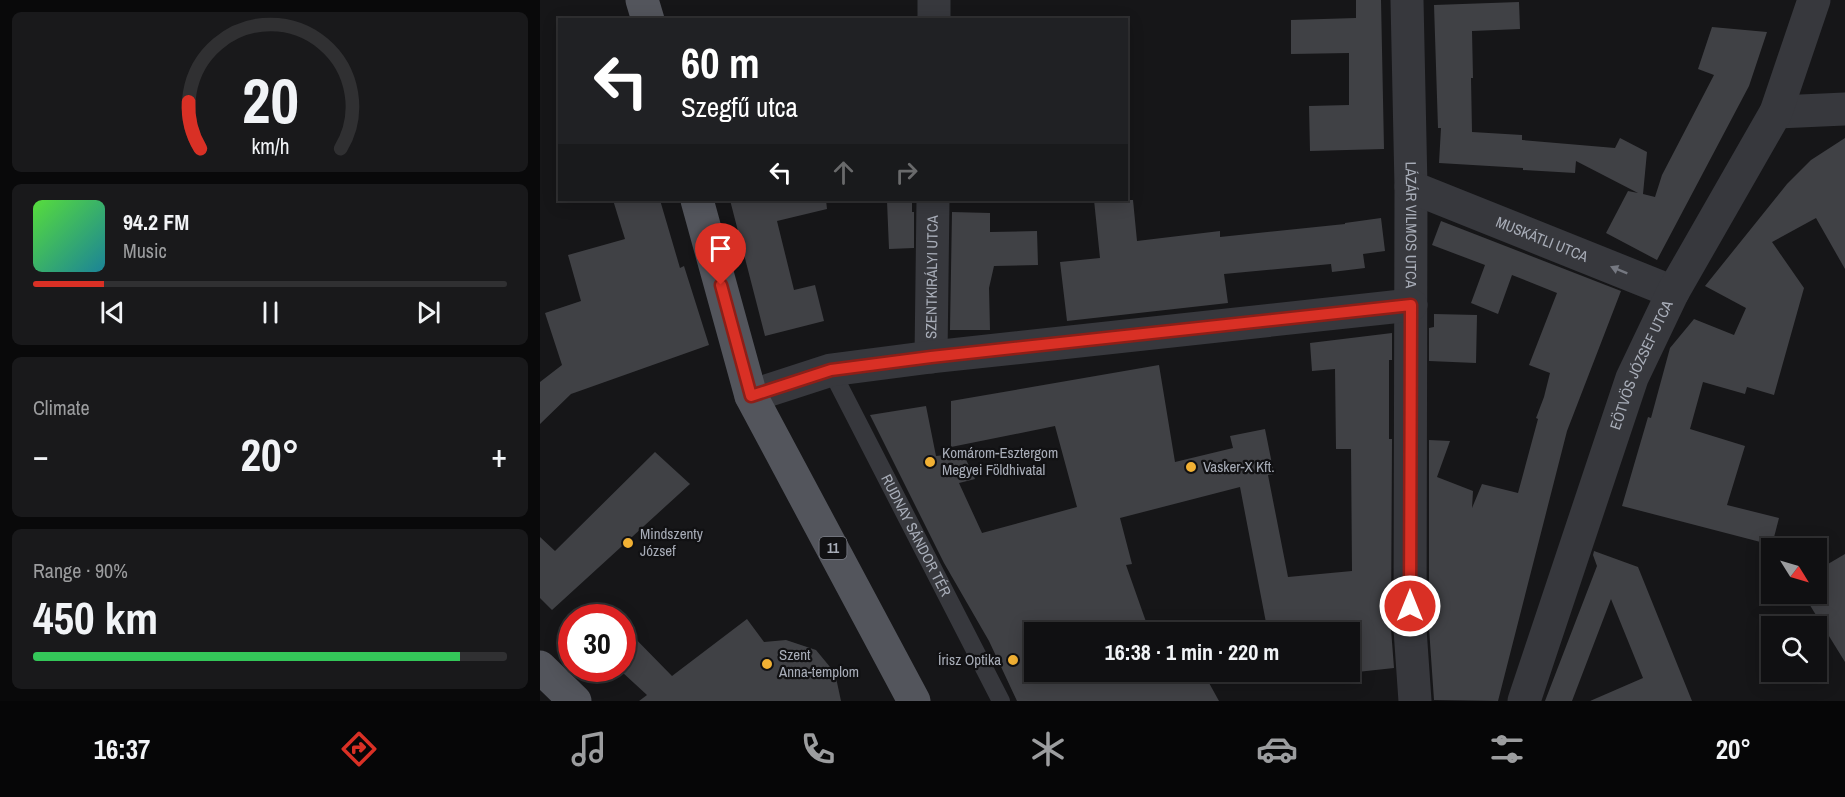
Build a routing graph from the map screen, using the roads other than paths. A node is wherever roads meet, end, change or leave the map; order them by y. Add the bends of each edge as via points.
1 (642, 0) edge
2 (934, 0) edge
3 (1407, 0) edge
4 (1814, 0) edge
5 (647, 18) edge
6 (934, 18) edge
7 (1845, 109) edge
8 (1776, 112) junction
9 (1411, 187) junction
10 (697, 201) edge
11 (933, 201) edge
12 (1673, 292) junction
13 (1411, 305) junction
14 (931, 357) junction
15 (831, 370) junction
16 (751, 396) junction
17 (542, 671) edge
18 (575, 701) edge
19 (914, 701) edge
20 (1001, 701) edge
21 (1415, 701) edge
22 (1524, 701) edge

1 - 5 main road
2 - 6 street
3 - 9 street, LÁZÁR VILMOS UTCA
4 - 8 street, EÖTVÖS JÓZSEF UTCA
7 - 8 street
8 - 12 street, EÖTVÖS JÓZSEF UTCA
12 -> 9 street, MUSKÁTLI UTCA
9 - 13 street, LÁZÁR VILMOS UTCA
10 - 16 main road, 11
11 - 14 street, SZENTKIRÁLYI UTCA
12 - 22 street, EÖTVÖS JÓZSEF UTCA via 1632,378
13 - 14 street
13 - 21 street, LÁZÁR VILMOS UTCA via 1410,629
14 - 15 street
15 - 16 street
15 - 20 lane, RUDNAY SÁNDOR TÉR
16 - 19 main road, 11
17 - 18 main road

